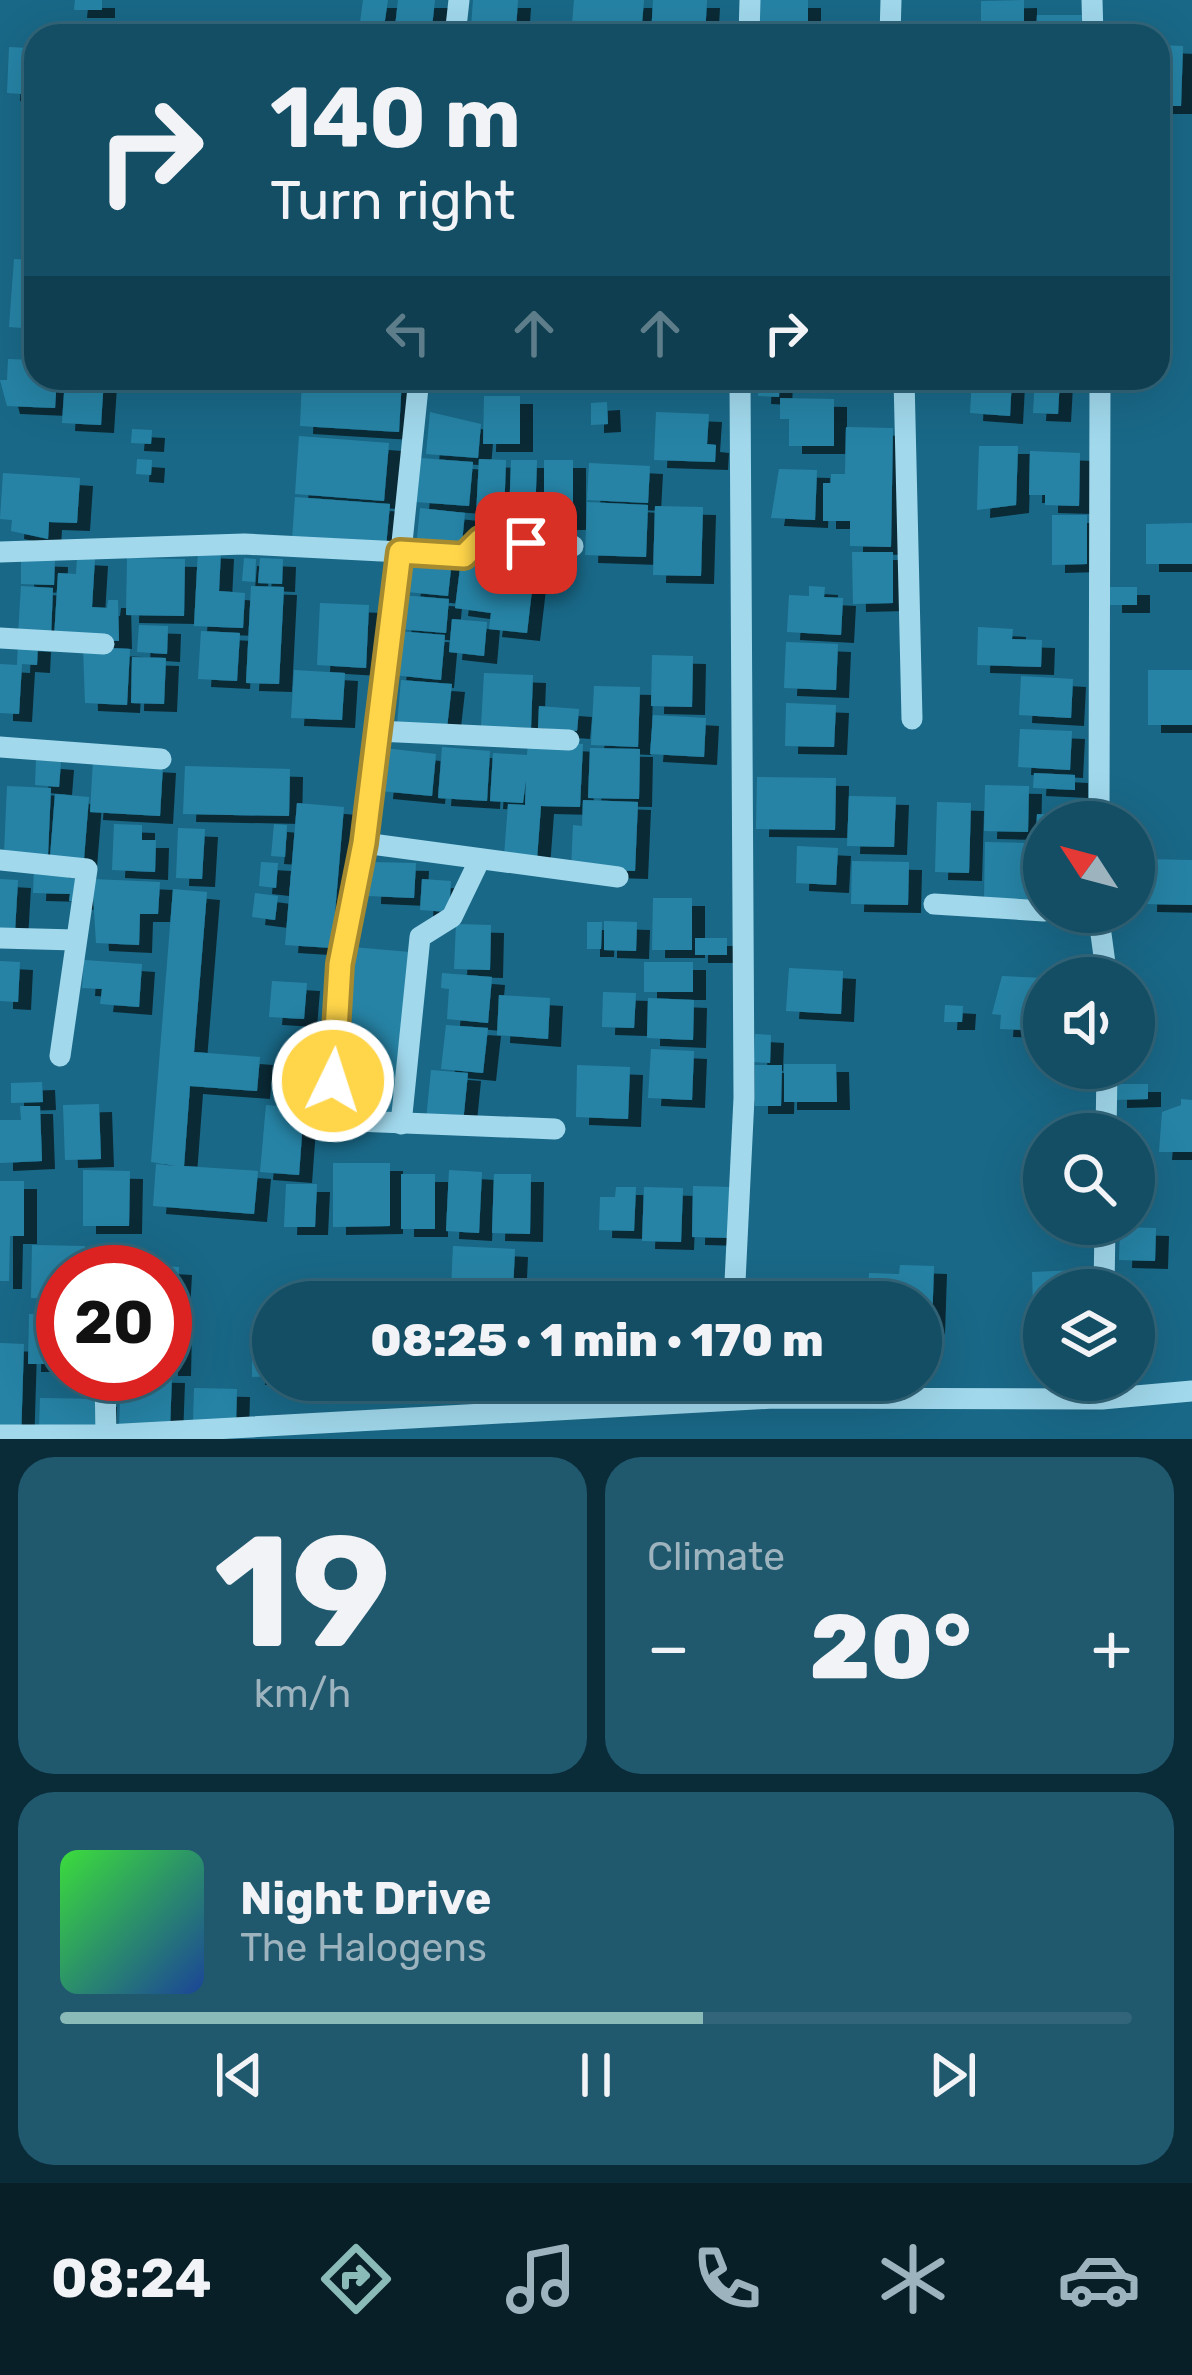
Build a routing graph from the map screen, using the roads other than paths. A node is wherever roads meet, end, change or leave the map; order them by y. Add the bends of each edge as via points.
1 (418, 390) edge
2 (740, 390) edge
3 (904, 390) edge
4 (1100, 390) edge
5 (572, 546) dead end
6 (0, 552) edge
7 (400, 552) junction
8 (0, 638) edge
9 (104, 644) dead end
10 (912, 719) dead end
11 (376, 730) junction
12 (569, 740) dead end
13 (0, 747) edge
14 (161, 759) dead end
15 (1099, 801) edge
16 (364, 843) junction
17 (480, 859) junction
18 (0, 860) edge
19 (619, 877) dead end
20 (934, 904) dead end
21 (1023, 910) edge
22 (0, 938) edge
23 (75, 940) junction
24 (60, 1056) dead end
25 (401, 1124) junction
26 (555, 1129) dead end
27 (735, 1281) edge
28 (942, 1390) edge
29 (1023, 1390) edge
30 (1155, 1391) edge
31 (1192, 1391) edge
32 (105, 1401) edge
33 (577, 1401) edge
34 (0, 1435) edge
35 (106, 1435) junction

1 - 7 street
2 - 27 street via 744,1098
3 - 10 street
4 - 15 street
5 - 7 street via 480,540 464,556
6 - 7 street via 244,544
7 - 11 street
8 - 9 street
11 - 12 street
11 - 16 street
13 - 14 street
16 - 17 street
16 - 25 street via 340,964 331,1120
17 - 19 street
17 - 25 street via 452,917 420,937
18 - 23 street via 87,868
20 - 21 street
22 - 23 street
23 - 24 street
25 - 26 street
28 - 29 street
30 - 31 street
32 - 35 street
33 - 35 street
34 - 35 street

